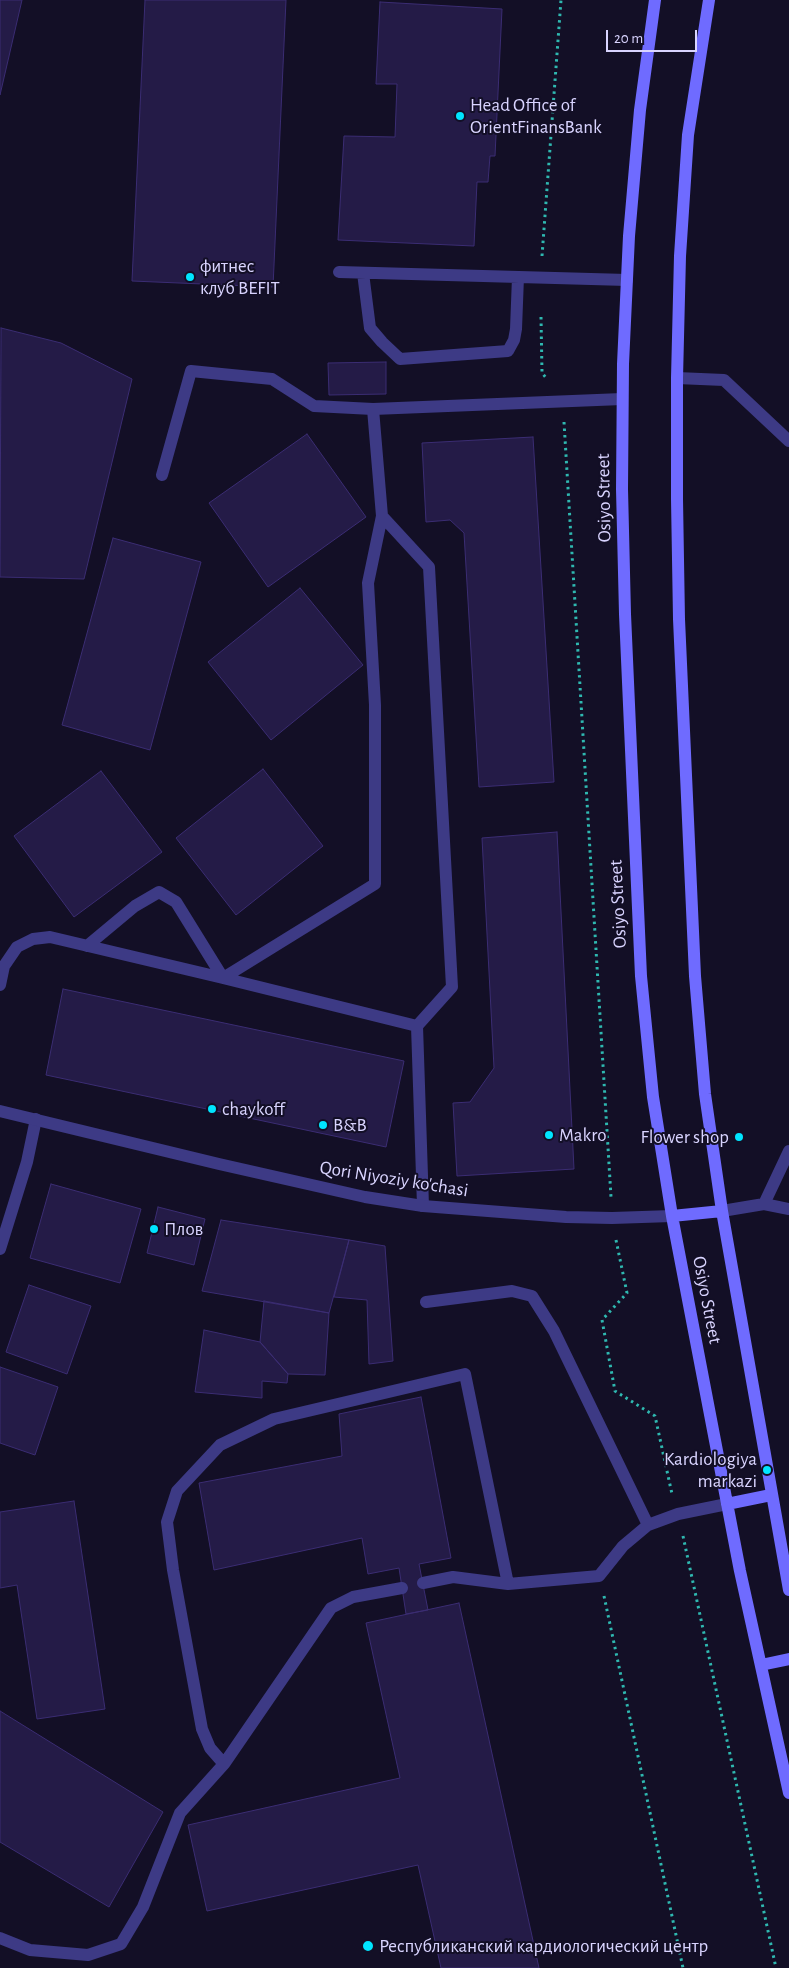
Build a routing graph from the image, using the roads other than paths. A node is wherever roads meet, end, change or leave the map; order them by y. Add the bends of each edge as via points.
1 (655, 0) edge
2 (709, 0) edge
3 (339, 272) dead end
4 (363, 273) junction
5 (518, 277) junction
6 (627, 280) junction
7 (677, 378) junction
8 (622, 399) junction
9 (373, 408) junction
10 (789, 441) edge
11 (162, 475) dead end
12 (382, 516) junction
13 (87, 946) junction
14 (223, 978) junction
15 (0, 986) edge
16 (417, 1026) junction
17 (0, 1111) edge
18 (36, 1118) junction
19 (789, 1151) edge
20 (764, 1204) junction
21 (423, 1206) junction
22 (789, 1209) edge
23 (722, 1211) junction
24 (672, 1216) junction
25 (0, 1249) edge
26 (426, 1302) dead end
27 (771, 1495) junction
28 (727, 1504) junction
29 (648, 1526) junction
30 (423, 1583) dead end
31 (508, 1584) junction
32 (402, 1588) dead end
33 (789, 1590) edge
34 (789, 1659) edge
35 (761, 1665) junction
36 (224, 1764) junction
37 (789, 1793) edge
38 (0, 1938) edge

1 - 6 main road, Osiyo Street via 628,236
2 - 7 main road, Osiyo Street via 688,135 680,256
3 - 4 street
4 - 5 street
4 - 5 street via 370,328 400,359 508,351 516,329
5 - 6 street
6 - 8 main road, Osiyo Street
7 - 10 street via 724,380
7 - 23 main road, Osiyo Street via 679,619 695,976 705,1094
8 - 9 street
8 - 24 main road, Osiyo Street via 625,614 641,976 653,1097
9 - 11 street via 314,406 272,379 192,371
9 - 12 street
12 - 14 street via 368,583 375,705 375,884
12 - 16 street via 429,567 452,987
13 - 14 street
13 - 14 street via 135,906 159,892 176,902
13 - 15 street via 50,937 33,939 17,947 4,966
14 - 16 street
16 - 21 street
17 - 18 street, Qori Niyoziy ko'chasi
18 - 21 street, Qori Niyoziy ko'chasi via 219,1164 366,1197
18 - 25 street via 27,1162
19 - 20 street
20 - 22 street, Qori Niyoziy ko'chasi
20 - 23 street, Qori Niyoziy ko'chasi
21 - 24 street, Qori Niyoziy ko'chasi via 566,1217
23 - 24 main road, Qori Niyoziy ko'chasi
23 - 27 main road, Osiyo Street
24 - 28 main road, Osiyo Street
26 - 29 street via 512,1291 532,1296 554,1331
27 - 28 main road
27 - 33 main road, Osiyo Street
28 - 29 street via 678,1514
28 - 35 main road, Osiyo Street
29 - 31 street via 623,1546 600,1576
30 - 31 street via 452,1577
31 - 36 street via 464,1374 274,1419 220,1445 177,1491 167,1522 202,1729 210,1748
32 - 36 street via 353,1597 331,1608
34 - 35 main road
35 - 37 main road, Osiyo Street
36 - 38 street via 180,1813 143,1907 121,1944 88,1954 30,1950

